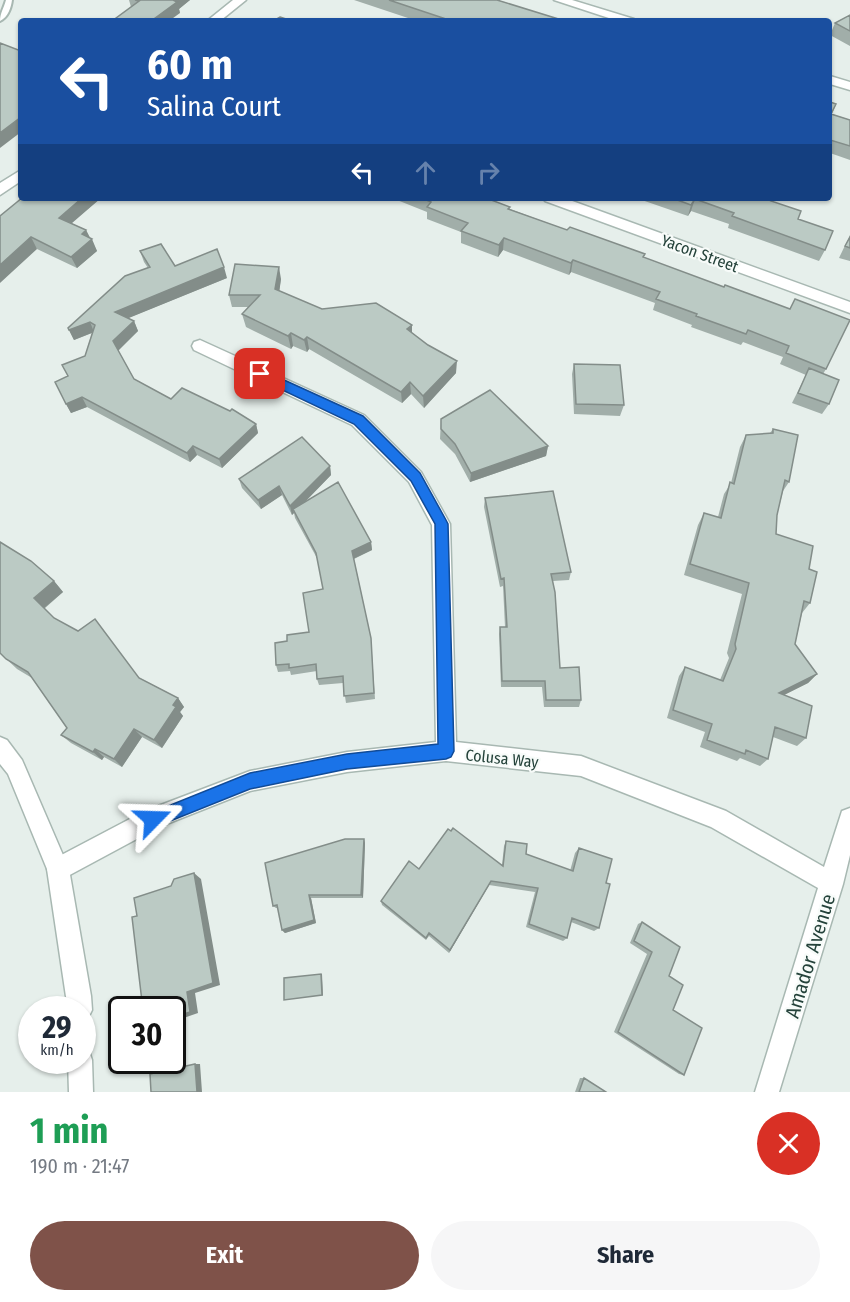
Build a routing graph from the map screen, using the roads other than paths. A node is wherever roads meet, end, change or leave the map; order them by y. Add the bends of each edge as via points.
1 (9, 0) edge
2 (240, 0) edge
3 (560, 0) edge
4 (217, 18) edge
5 (620, 18) edge
6 (0, 19) edge
7 (832, 81) edge
8 (850, 86) edge
9 (18, 176) edge
10 (0, 190) edge
11 (558, 201) edge
12 (850, 308) edge
13 (200, 346) dead end
14 (0, 747) edge
15 (446, 751) junction
16 (850, 819) edge
17 (58, 869) junction
18 (832, 884) junction
19 (78, 996) edge
20 (80, 1074) edge
21 (81, 1092) edge
22 (767, 1092) edge

1 - 6 lane via 8,10
2 - 4 street
3 - 5 street
7 - 8 street
9 - 10 street
11 - 12 street, Yacon Street
13 - 15 street via 358,420 416,477 441,524
14 - 17 street via 15,767
15 - 17 street, Colusa Way via 347,762 250,781 153,819
15 - 18 street, Colusa Way via 581,766 718,819
16 - 18 street, Amador Avenue
17 - 19 street
18 - 22 street, Amador Avenue
20 - 21 street

